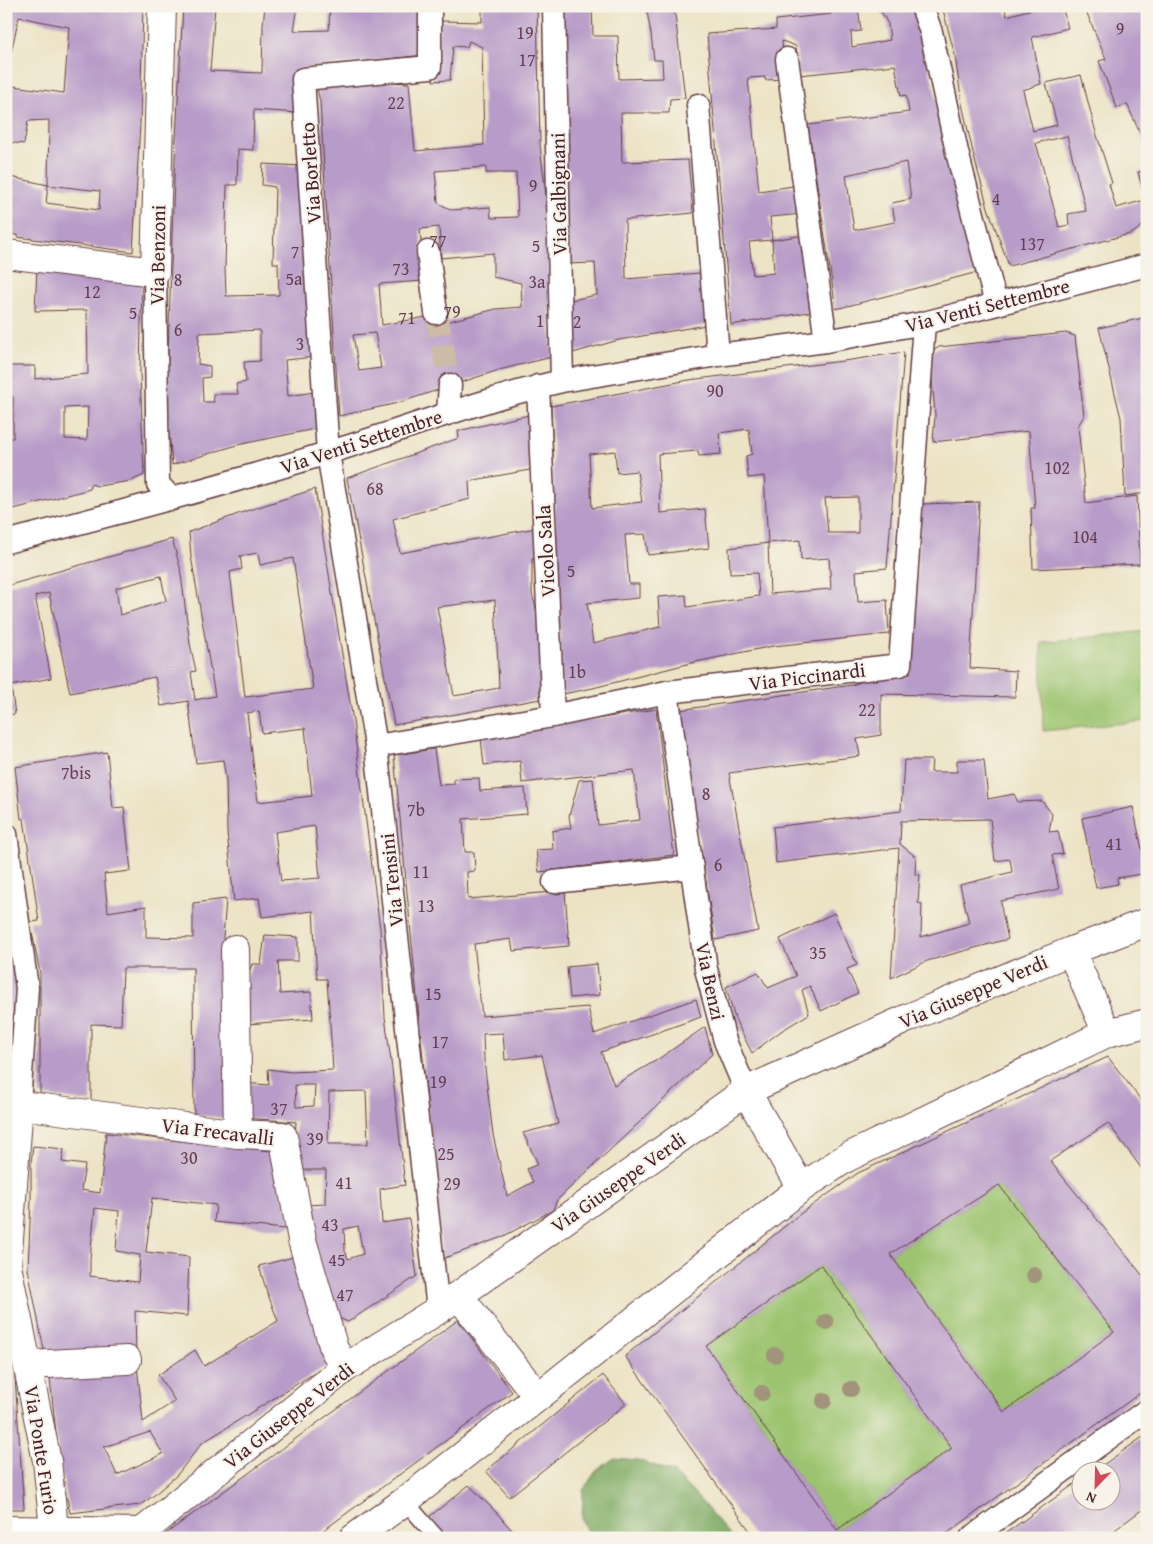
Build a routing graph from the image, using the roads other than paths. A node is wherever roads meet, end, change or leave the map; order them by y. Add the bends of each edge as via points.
1 (162, 6) edge
2 (430, 6) edge
3 (554, 6) edge
4 (922, 6) edge
5 (787, 59) dead end
6 (698, 105) dead end
7 (428, 252) dead end
8 (6, 254) edge
9 (1147, 265) edge
10 (156, 272) junction
11 (996, 304) junction
12 (436, 313) tunnel mouth
13 (924, 323) junction
14 (826, 341) junction
15 (718, 355) junction
16 (562, 381) junction
17 (450, 385) tunnel mouth
18 (538, 386) junction
19 (448, 413) junction
20 (328, 453) junction
21 (172, 499) junction
22 (6, 542) edge
23 (667, 692) junction
24 (553, 716) junction
25 (376, 746) junction
26 (6, 834) edge
27 (692, 868) junction
28 (554, 882) dead end
29 (1147, 922) edge
30 (235, 949) dead end
31 (1071, 951) junction
32 (1147, 1023) edge
33 (1107, 1033) junction
34 (746, 1091) junction
35 (13, 1104) edge
36 (238, 1134) junction
37 (801, 1188) junction
38 (448, 1302) junction
39 (127, 1360) dead end
40 (28, 1365) junction
41 (345, 1368) junction
42 (538, 1397) junction
43 (1147, 1410) edge
44 (405, 1501) junction
45 (6, 1530) edge
46 (55, 1534) edge
47 (354, 1538) edge
48 (437, 1538) edge
49 (971, 1538) edge

1 - 10 street, Via Benzoni
2 - 20 street, Via Borletto via 430,66 303,79
3 - 16 street, Via Galbignani
4 - 11 street
5 - 14 street
6 - 15 street
7 - 12 street
8 - 10 street
9 - 11 street, Via Venti Settembre
10 - 21 street, Via Benzoni via 158,484
11 - 13 street, Via Venti Settembre
13 - 14 street, Via Venti Settembre
13 - 23 street, Via Piccinardi via 900,665
14 - 15 street, Via Venti Settembre
15 - 16 street, Via Venti Settembre
16 - 18 street, Via Venti Settembre
17 - 19 street
18 - 19 street, Via Venti Settembre
18 - 24 street, Vicolo Sala
19 - 20 street, Via Venti Settembre
20 - 21 street, Via Venti Settembre
20 - 25 street, Via Tensini
21 - 22 street, Via Venti Settembre
23 - 24 street, Via Piccinardi
23 - 27 street, Via Benzi
24 - 25 street, Via Piccinardi
25 - 38 street, Via Tensini
26 - 35 street, Via Ponte Furio via 28,988
27 - 28 street
27 - 34 street, Via Benzi via 706,969 725,1041
29 - 31 street, Via Giuseppe Verdi
30 - 36 street
31 - 33 street
31 - 34 street, Via Giuseppe Verdi via 908,1018
32 - 33 street
33 - 37 street via 846,1158
34 - 37 street
34 - 38 street, Via Giuseppe Verdi
35 - 36 street, Via Frecavalli
35 - 40 street, Via Ponte Furio via 7,1266
36 - 41 street, Via Frecavalli via 283,1136 302,1240 334,1349
37 - 42 street
38 - 41 street, Via Giuseppe Verdi
38 - 42 street
39 - 40 street
40 - 46 street, Via Ponte Furio via 47,1461
41 - 46 street, Via Giuseppe Verdi via 142,1532
42 - 44 street
43 - 49 street
44 - 47 street
44 - 48 lane
45 - 46 street

